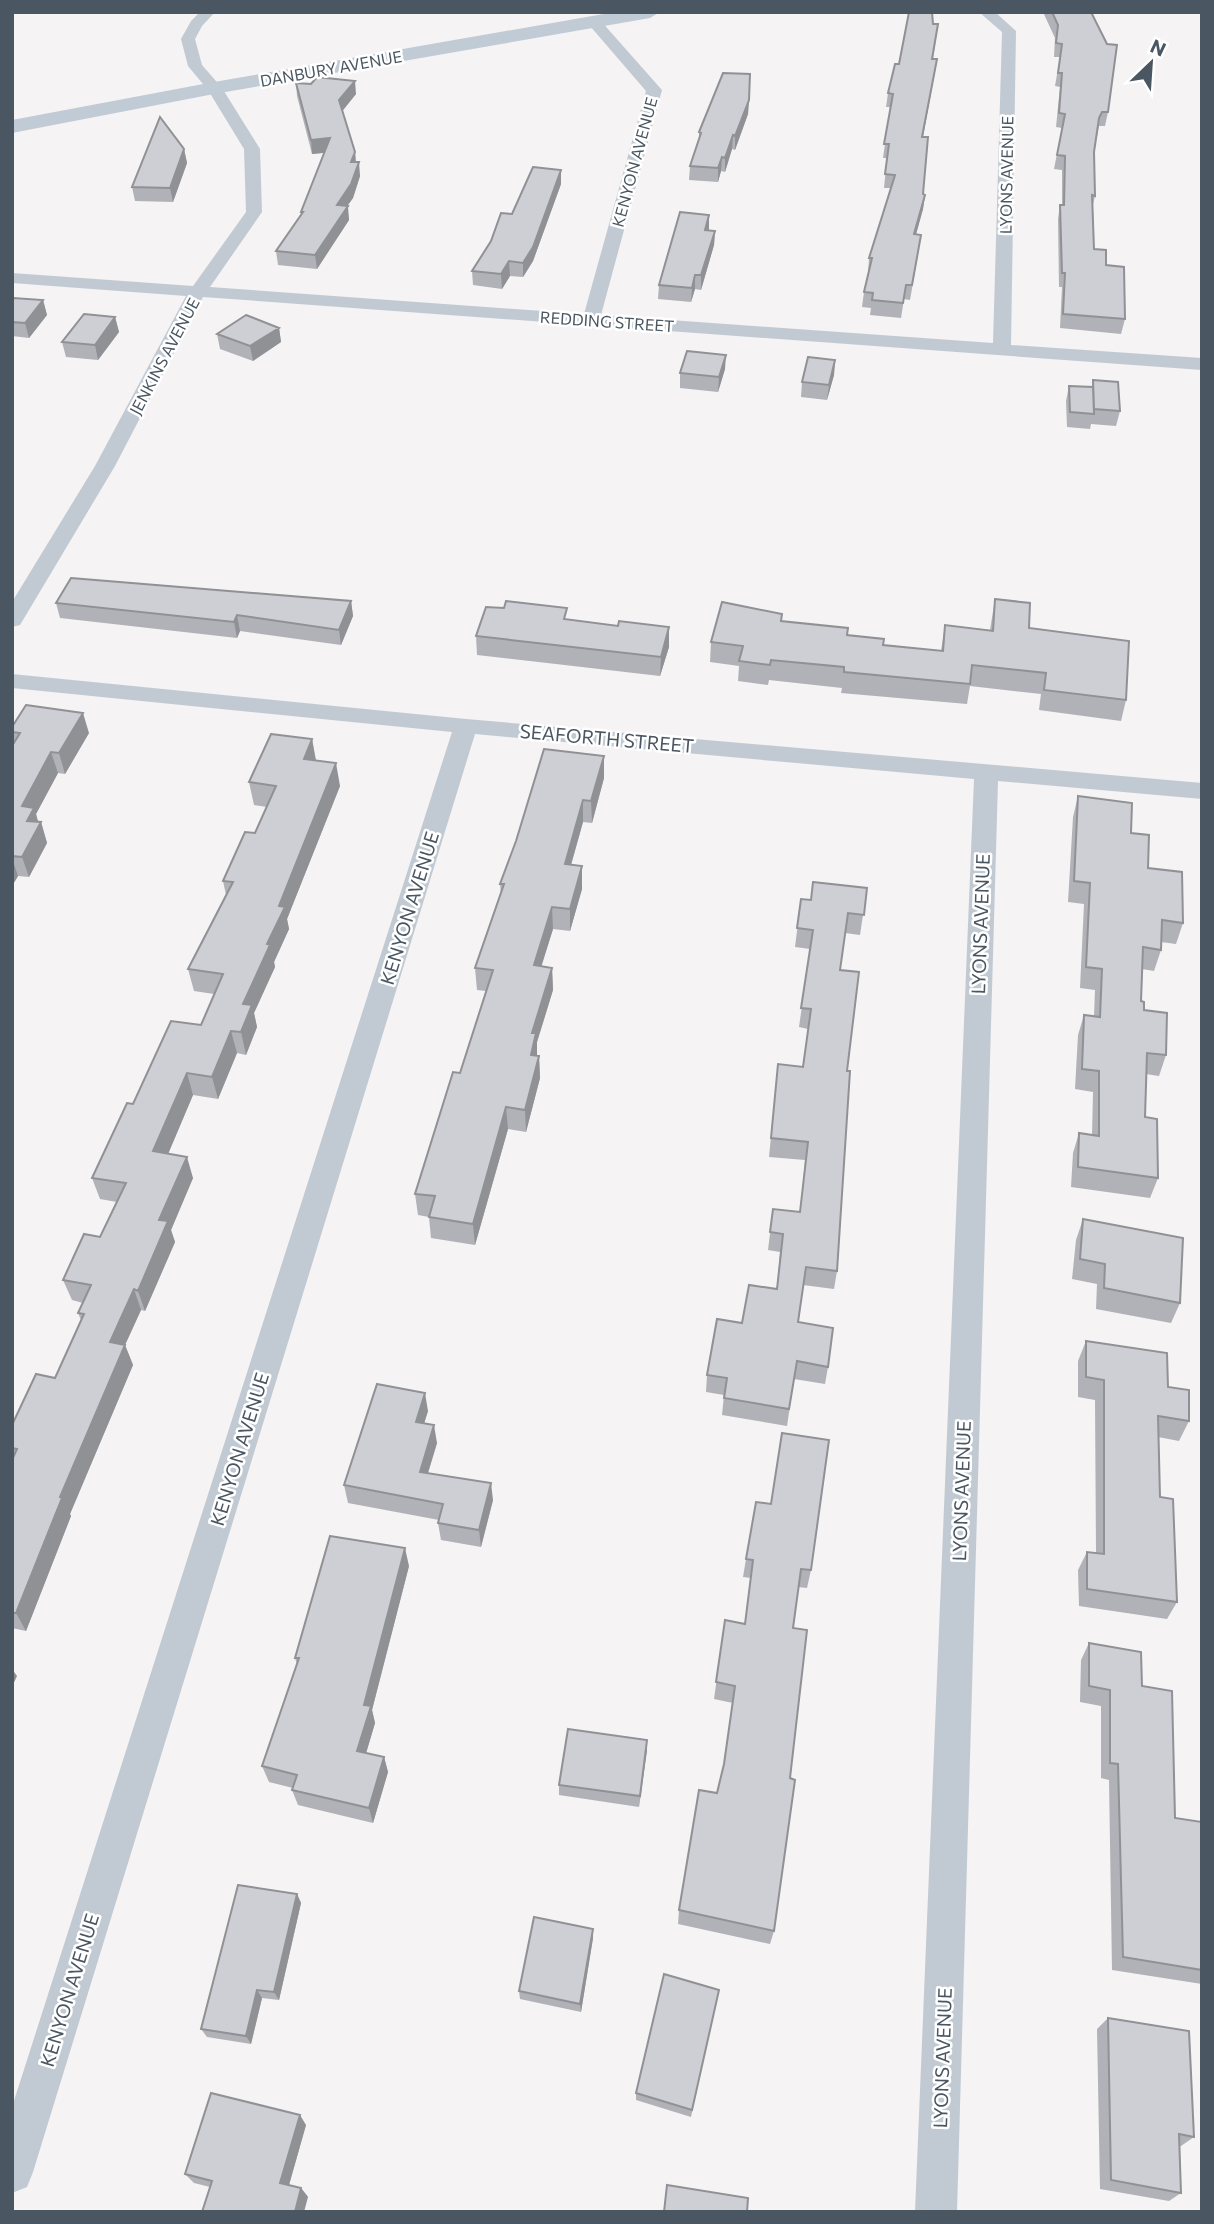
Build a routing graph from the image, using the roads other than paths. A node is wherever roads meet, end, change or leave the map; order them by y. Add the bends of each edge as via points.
1 (208, 12) edge
2 (650, 12) edge
3 (986, 12) edge
4 (595, 23) junction
5 (214, 88) junction
6 (12, 127) edge
7 (12, 278) edge
8 (198, 292) junction
9 (591, 320) junction
10 (1002, 347) junction
11 (1202, 364) edge
12 (12, 621) edge
13 (12, 681) edge
14 (466, 726) junction
15 (986, 770) junction
16 (1202, 792) edge
17 (12, 2172) edge
18 (936, 2212) edge

1 - 5 street, JENKINS AVENUE via 188,39 195,66
2 - 4 street, DANBURY AVENUE
3 - 10 street, LYONS AVENUE via 1009,31
4 - 5 street, DANBURY AVENUE
4 - 9 street, KENYON AVENUE via 654,90
5 - 6 street, DANBURY AVENUE
5 - 8 street, JENKINS AVENUE via 252,149 254,212
7 - 8 street, REDDING STREET
8 - 9 street, REDDING STREET
8 - 12 street, JENKINS AVENUE via 105,466
9 - 10 street, REDDING STREET
10 - 11 street, REDDING STREET
13 - 14 street, SEAFORTH STREET
14 - 15 street, SEAFORTH STREET
14 - 17 street, KENYON AVENUE
15 - 16 street, SEAFORTH STREET
15 - 18 street, LYONS AVENUE

